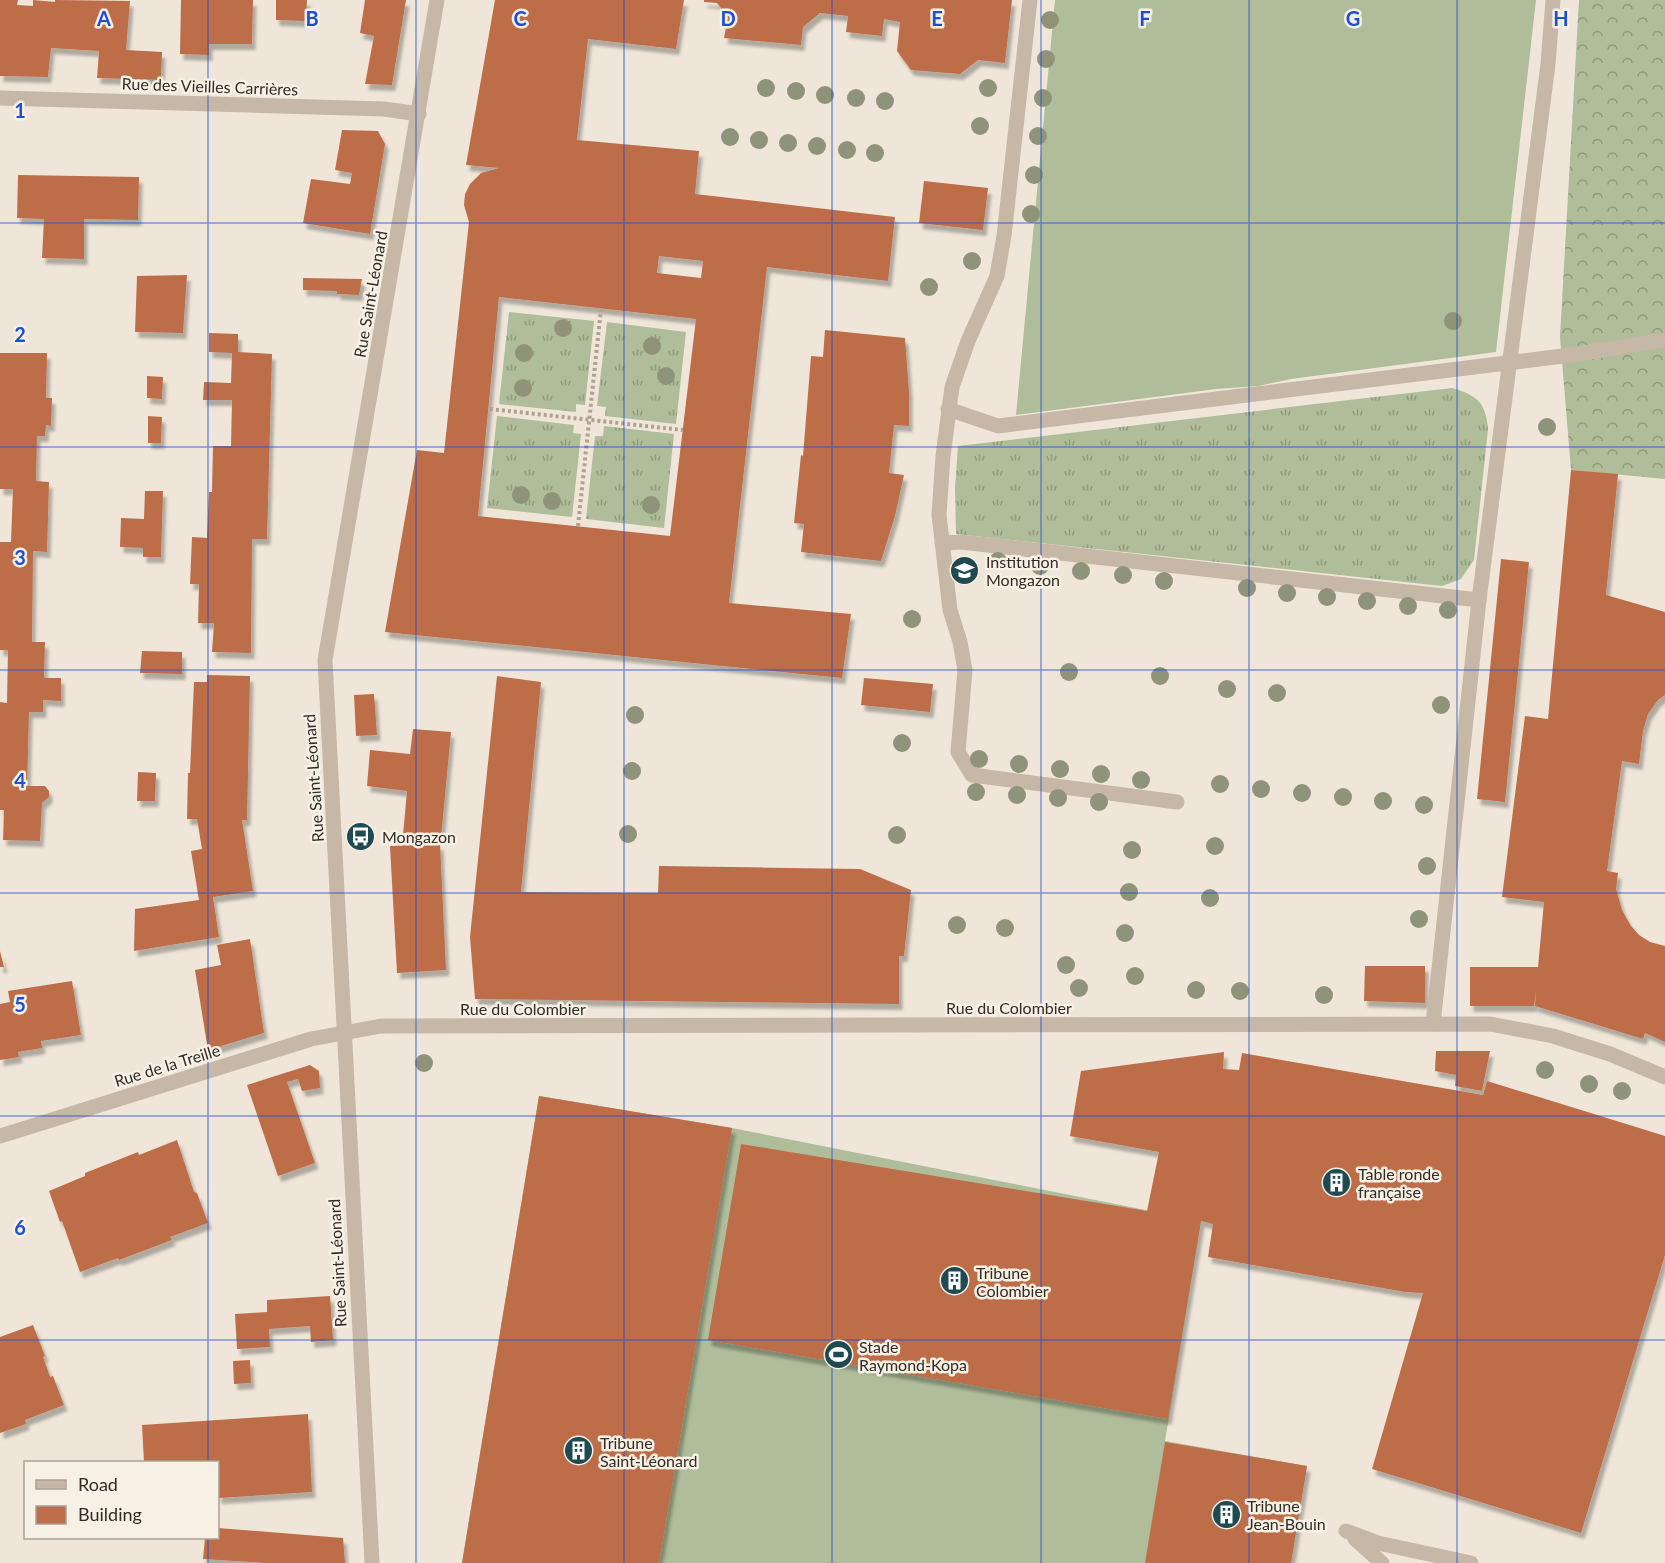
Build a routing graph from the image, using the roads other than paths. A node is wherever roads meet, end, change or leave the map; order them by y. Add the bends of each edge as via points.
1 (437, 0) edge
2 (1030, 0) edge
3 (1553, 0) edge
4 (0, 98) edge
5 (418, 114) junction
6 (1665, 340) edge
7 (1508, 363) junction
8 (948, 409) junction
9 (942, 543) junction
10 (1479, 600) junction
11 (1177, 802) dead end
12 (1433, 1024) junction
13 (344, 1031) junction
14 (1665, 1077) edge
15 (0, 1136) edge
16 (372, 1563) edge
17 (1382, 1563) edge
18 (1471, 1563) edge

1 - 5 street, Rue Saint-Léonard
2 - 8 street via 997,276 968,341
3 - 7 street
4 - 5 street, Rue des Vieilles Carrières via 384,109
5 - 13 street, Rue Saint-Léonard via 325,660
6 - 7 street
7 - 8 street via 1258,390 998,426
7 - 10 street
8 - 9 street via 939,515
9 - 10 street
9 - 11 street via 950,610 965,670 958,752 972,775
10 - 12 street
12 - 13 street, Rue du Colombier via 381,1026
12 - 14 street, Rue du Colombier via 1490,1024 1553,1036
13 - 15 street, Rue de la Treille
13 - 16 street, Rue Saint-Léonard
17 - 18 street via 1346,1531 1378,1543

